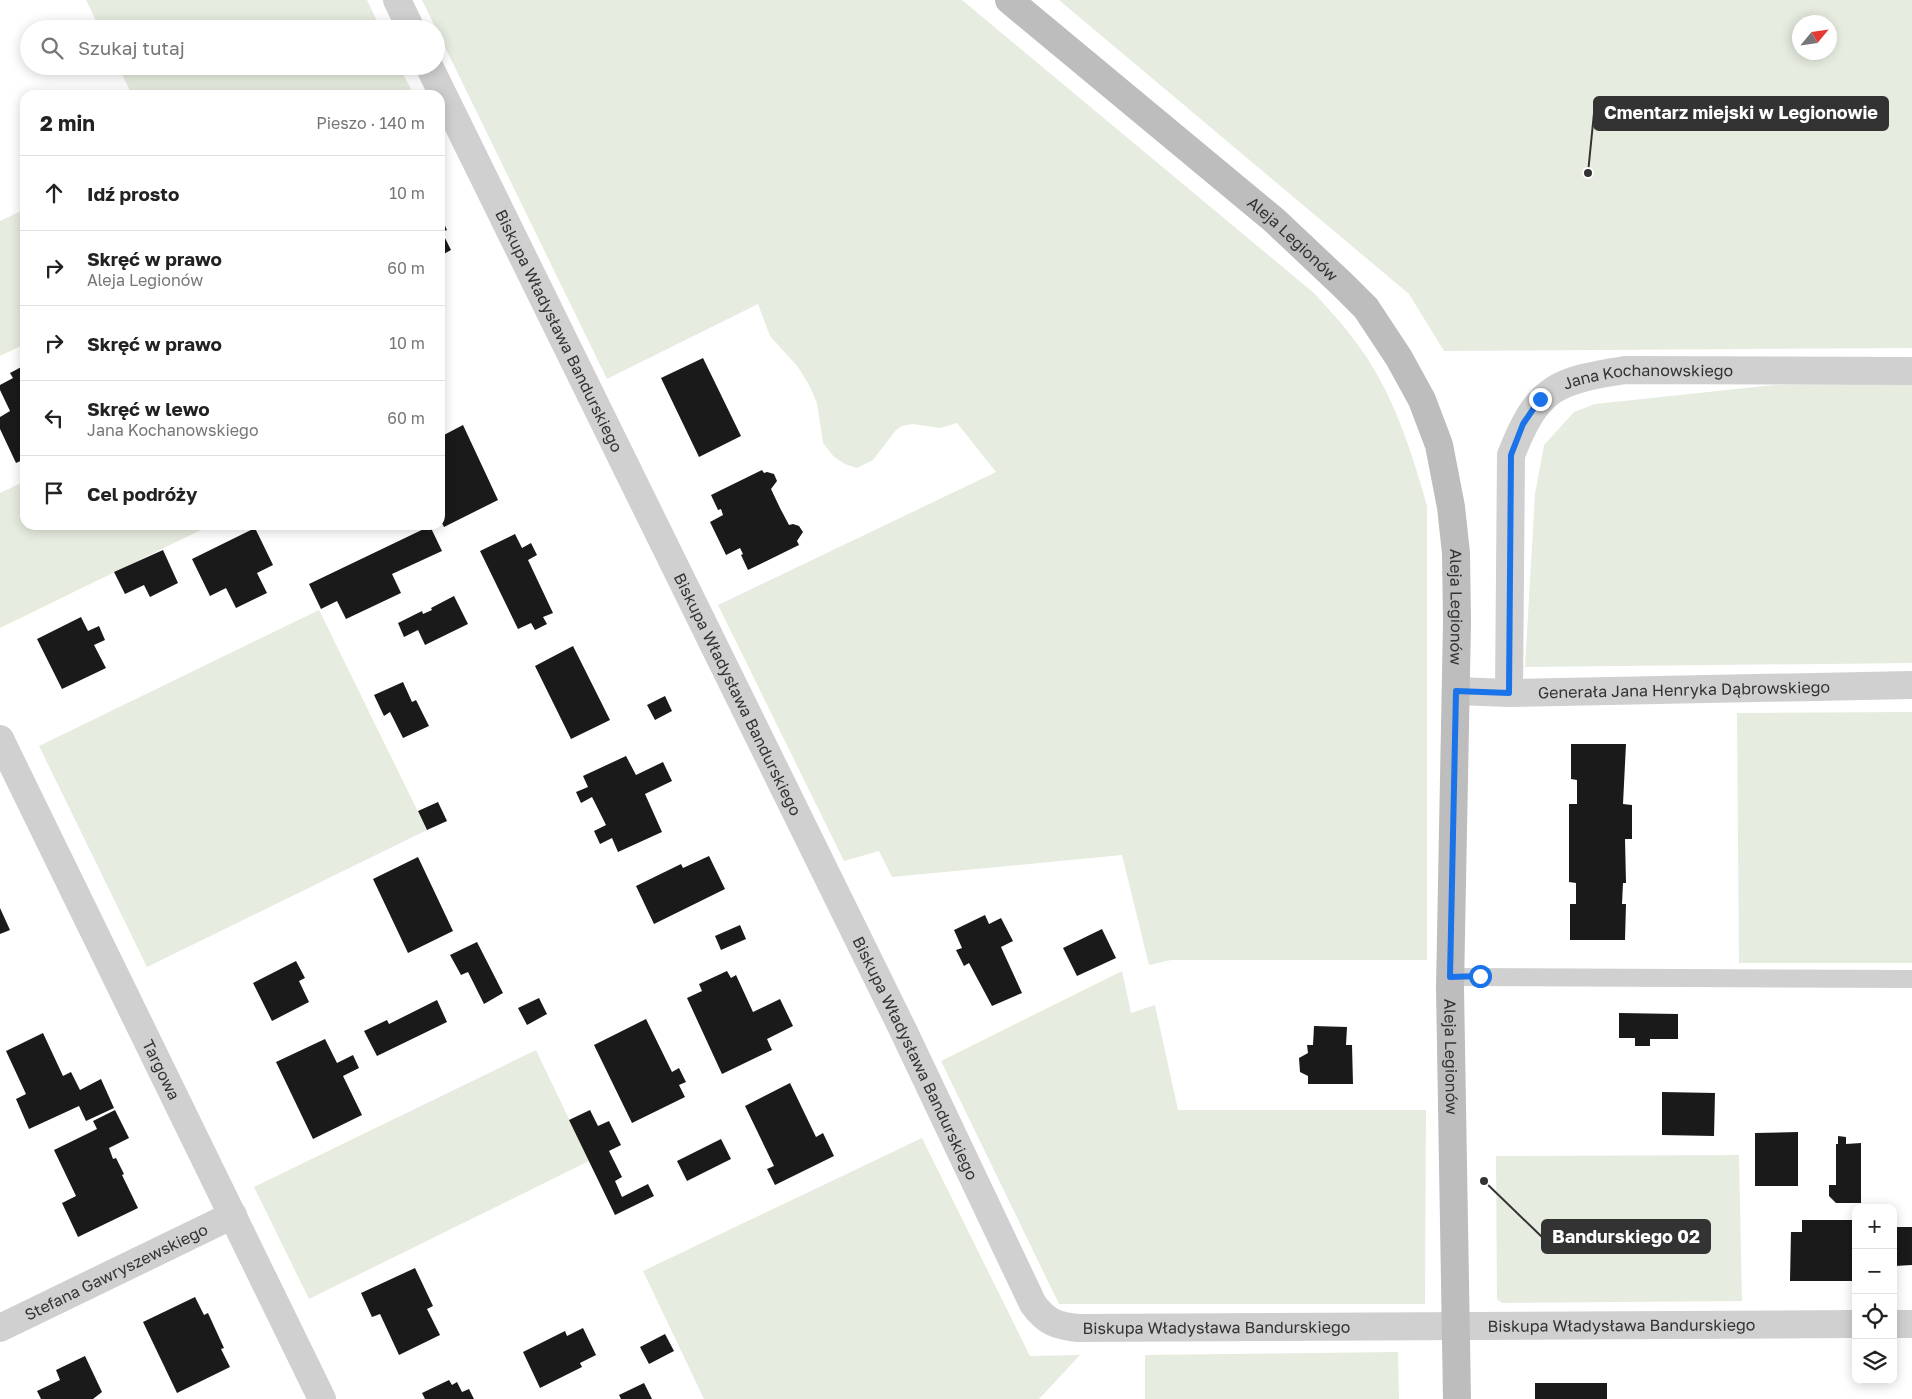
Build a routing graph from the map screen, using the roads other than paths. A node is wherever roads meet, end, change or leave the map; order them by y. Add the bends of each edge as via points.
1 (397, 0) edge
2 (1009, 0) edge
3 (407, 20) edge
4 (433, 75) edge
5 (441, 90) edge
6 (445, 99) edge
7 (1912, 371) edge
8 (1912, 684) edge
9 (1456, 691) junction
10 (1509, 693) junction
11 (0, 739) edge
12 (1450, 977) junction
13 (1912, 979) edge
14 (233, 1215) junction
15 (1852, 1324) edge
16 (1897, 1324) edge
17 (1912, 1324) edge
18 (1456, 1326) junction
19 (0, 1328) edge
20 (322, 1399) edge
21 (1456, 1399) edge

1 - 3 street
2 - 9 street, Aleja Legionów via 1282,226 1344,286 1384,333 1422,400 1444,466 1456,553
4 - 5 street, Biskupa Władysława Bandurskiego
6 - 18 street, Biskupa Władysława Bandurskiego via 1040,1314 1060,1326 1078,1328
7 - 10 street, Jana Kochanowskiego via 1625,370 1583,377 1548,392 1523,424 1511,455
8 - 10 street, Generała Jana Henryka Dąbrowskiego
9 - 10 street, Generała Jana Henryka Dąbrowskiego
9 - 12 street, Aleja Legionów
11 - 14 street, Targowa
12 - 13 lane
12 - 18 street, Aleja Legionów
14 - 19 street, Stefana Gawryszewskiego
14 - 20 street, Targowa
15 - 18 street, Biskupa Władysława Bandurskiego
16 - 17 street
18 - 21 street, Aleja Legionów

